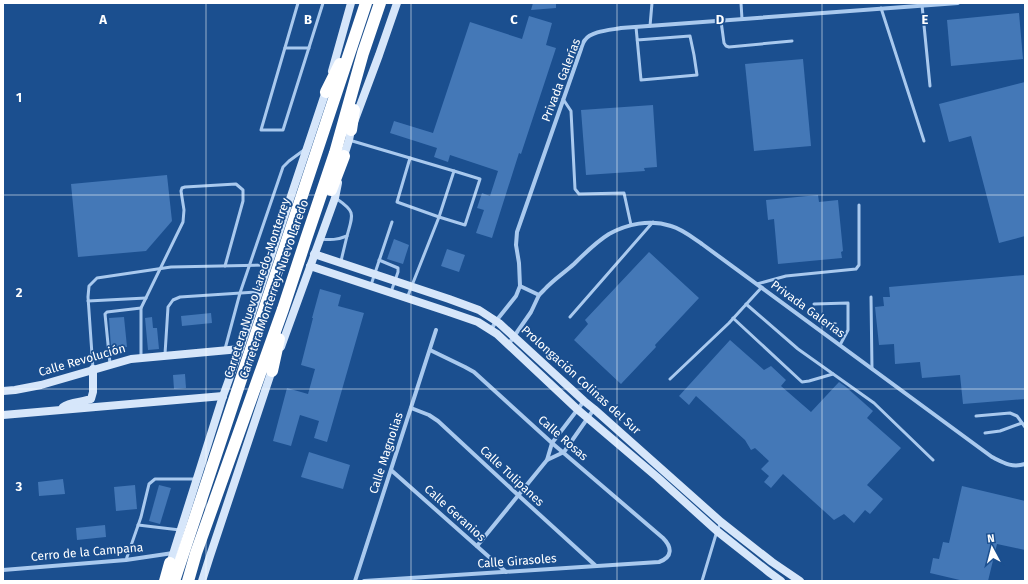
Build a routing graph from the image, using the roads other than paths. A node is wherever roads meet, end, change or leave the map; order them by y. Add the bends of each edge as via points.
1 (298, 3) edge
2 (323, 3) edge
3 (351, 3) edge
4 (366, 3) edge
5 (380, 3) edge
6 (397, 3) edge
7 (652, 3) edge
8 (741, 3) edge
9 (958, 3) edge
10 (922, 5) junction
11 (881, 8) junction
12 (742, 19) junction
13 (721, 20) junction
14 (359, 25) junction
15 (650, 26) junction
16 (636, 27) junction
17 (637, 40) junction
18 (792, 41) dead end
19 (285, 48) junction
20 (309, 48) junction
21 (930, 86) dead end
22 (326, 92) junction
23 (563, 99) junction
24 (347, 136) junction
25 (924, 141) dead end
26 (306, 149) junction
27 (344, 156) junction
28 (410, 158) junction
29 (454, 171) junction
30 (335, 198) junction
31 (859, 206) dead end
32 (439, 217) junction
33 (392, 222) dead end
34 (654, 222) junction
35 (631, 225) junction
36 (347, 236) junction
37 (306, 239) junction
38 (320, 239) junction
39 (314, 254) junction
40 (379, 260) junction
41 (341, 263) junction
42 (268, 264) junction
43 (250, 265) junction
44 (225, 266) junction
45 (310, 266) junction
46 (160, 269) junction
47 (374, 274) junction
48 (395, 281) junction
49 (757, 284) junction
50 (370, 286) junction
51 (411, 286) junction
52 (520, 286) junction
53 (762, 287) junction
54 (259, 292) junction
55 (391, 292) junction
56 (240, 293) junction
57 (539, 295) junction
58 (870, 297) dead end
59 (146, 298) junction
60 (407, 298) junction
61 (88, 301) junction
62 (746, 304) junction
63 (814, 304) dead end
64 (141, 308) junction
65 (283, 309) junction
66 (570, 317) dead end
67 (733, 318) junction
68 (496, 321) junction
69 (436, 330) dead end
70 (491, 330) junction
71 (514, 337) junction
72 (508, 345) junction
73 (840, 345) junction
74 (240, 349) junction
75 (430, 350) junction
76 (224, 351) junction
77 (165, 356) junction
78 (141, 358) junction
79 (110, 364) junction
80 (93, 369) junction
81 (872, 369) junction
82 (272, 371) junction
83 (833, 374) junction
84 (670, 379) dead end
85 (3, 391) edge
86 (223, 396) junction
87 (584, 401) junction
88 (411, 408) junction
89 (594, 408) junction
90 (578, 409) junction
91 (61, 410) junction
92 (3, 415) edge
93 (976, 416) dead end
94 (588, 417) junction
95 (1022, 423) junction
96 (1025, 427) edge
97 (985, 433) dead end
98 (552, 443) junction
99 (564, 452) junction
100 (547, 460) junction
101 (933, 460) dead end
102 (1025, 464) edge
103 (391, 470) junction
104 (197, 478) junction
105 (518, 495) junction
106 (721, 522) junction
107 (138, 525) junction
108 (180, 530) junction
109 (717, 531) junction
110 (477, 546) junction
111 (669, 555) joint
112 (172, 558) junction
113 (126, 560) junction
114 (596, 566) junction
115 (3, 570) edge
116 (506, 572) junction
117 (164, 581) edge
118 (174, 581) edge
119 (188, 581) edge
120 (202, 581) edge
121 (355, 581) edge
122 (364, 581) edge
123 (702, 581) edge
124 (781, 581) edge
125 (800, 581) edge

1 - 19 lane
2 - 20 lane
3 - 22 street
4 - 14 highway, Carretera Nuevo Laredo-Monterrey
5 - 24 highway, Carretera Monterrey-Nuevo Laredo via 362,53
6 - 24 street
7 - 15 lane
8 - 12 lane
9 - 10 street, Privada Galerías
10 - 11 street, Privada Galerías
10 - 21 lane
11 - 12 street, Privada Galerías
11 - 25 lane
12 - 13 street, Privada Galerías
13 - 15 street, Privada Galerías
13 - 18 lane via 724,43 729,48
14 - 22 highway
14 - 118 highway, Carretera Nuevo Laredo-Monterrey
15 - 16 street, Privada Galerías
16 - 17 lane
16 - 23 street, Privada Galerías via 602,31 586,39
17 - 17 lane via 641,80 697,75 690,36
19 - 20 lane
19 - 20 lane via 261,130 283,130
22 - 26 street
23 - 35 lane via 571,111 575,190 579,194 624,193
23 - 52 street, Privada Galerías via 518,232 516,246
24 - 27 street
24 - 28 lane
24 - 37 highway, Carretera Monterrey-Nuevo Laredo via 335,153
26 - 42 street
26 - 43 lane via 283,167
27 - 30 street
27 - 37 highway via 316,226
28 - 29 lane
28 - 32 lane via 397,202
29 - 32 lane
29 - 32 lane via 480,179 465,225
30 - 36 lane via 351,212
30 - 38 street
31 - 49 lane via 859,265 856,269 786,276
32 - 51 lane
33 - 40 lane
34 - 35 street, Privada Galerías
34 - 49 street, Privada Galerías via 670,225 690,235
34 - 66 lane
35 - 57 street, Privada Galerías via 608,235
36 - 38 lane via 334,240
36 - 41 lane
37 - 65 highway, Carretera Monterrey-Nuevo Laredo
38 - 39 street
39 - 41 street, Prolongación Colinas del Sur
39 - 45 street
40 - 47 lane
40 - 48 lane via 398,268
41 - 47 street, Prolongación Colinas del Sur
42 - 43 lane
42 - 54 street
43 - 44 lane
43 - 56 lane
44 - 46 lane
44 - 46 lane via 243,201 243,190 236,184 182,188 183,222
45 - 50 street, Prolongación Colinas del Sur
45 - 82 street
46 - 59 lane
46 - 61 lane via 97,278 89,286
47 - 48 street, Prolongación Colinas del Sur
47 - 50 lane
48 - 51 street, Prolongación Colinas del Sur
48 - 55 lane
49 - 53 street, Privada Galerías
50 - 55 street, Prolongación Colinas del Sur
51 - 60 lane
51 - 68 street, Prolongación Colinas del Sur via 479,310
52 - 57 street
52 - 68 street via 516,296
53 - 62 lane
53 - 73 street, Privada Galerías
54 - 56 lane
54 - 74 street
55 - 60 street, Prolongación Colinas del Sur
56 - 76 lane
56 - 77 lane via 180,297 172,300 168,307
57 - 71 street, Privada Galerías
58 - 81 lane
59 - 61 lane
59 - 64 lane
60 - 70 street, Prolongación Colinas del Sur via 478,322
61 - 80 lane
62 - 67 lane
62 - 83 lane
63 - 73 lane via 848,303 848,330
64 - 78 lane
64 - 79 lane via 105,314
65 - 82 highway via 284,317
65 - 119 highway, Carretera Monterrey-Nuevo Laredo
67 - 83 lane via 802,382
67 - 84 lane
68 - 70 street
68 - 71 street, Prolongación Colinas del Sur
69 - 75 street, Calle Magnolias
70 - 72 street, Prolongación Colinas del Sur
71 - 72 street, Privada Galerías
71 - 87 street, Prolongación Colinas del Sur
72 - 90 street, Prolongación Colinas del Sur
73 - 81 street, Privada Galerías
74 - 76 street, Calle Revolución
74 - 86 street
75 - 88 street, Calle Magnolias
75 - 98 street, Calle Rosas via 474,372
76 - 77 street, Calle Revolución
77 - 78 street, Calle Revolución
78 - 79 street, Calle Revolución
79 - 80 street, Calle Revolución
80 - 85 street, Calle Revolución via 42,385
80 - 91 street via 91,399 64,406
81 - 102 street, Privada Galerías via 992,457 1005,464
82 - 120 street
83 - 101 lane via 874,403
86 - 91 street
86 - 104 street
87 - 89 street, Prolongación Colinas del Sur
87 - 90 street
88 - 103 street, Calle Magnolias
88 - 105 street, Calle Tulipanes via 438,421
89 - 94 street
89 - 106 street, Prolongación Colinas del Sur
90 - 94 street, Prolongación Colinas del Sur
90 - 98 street
91 - 92 street
93 - 95 lane via 1010,413 1017,416
94 - 99 street
94 - 109 street, Prolongación Colinas del Sur
95 - 96 lane
95 - 97 lane
98 - 99 street, Calle Rosas
98 - 100 street
99 - 100 street
99 - 111 street, Calle Rosas via 663,538 669,545
100 - 105 street
103 - 110 street, Calle Geranios
103 - 121 street, Calle Magnolias
104 - 107 lane via 155,480 149,484
104 - 108 street
105 - 110 street
105 - 114 street, Calle Tulipanes
106 - 109 lane
106 - 125 street, Prolongación Colinas del Sur
107 - 108 lane
107 - 113 lane
108 - 112 street
109 - 123 lane
109 - 124 street, Prolongación Colinas del Sur
110 - 116 street, Calle Geranios
111 - 114 street, Calle Girasoles via 660,562
112 - 113 street, Cerro de la Campana
112 - 117 highway
113 - 115 street, Cerro de la Campana
114 - 116 street, Calle Girasoles
116 - 122 street, Calle Girasoles

